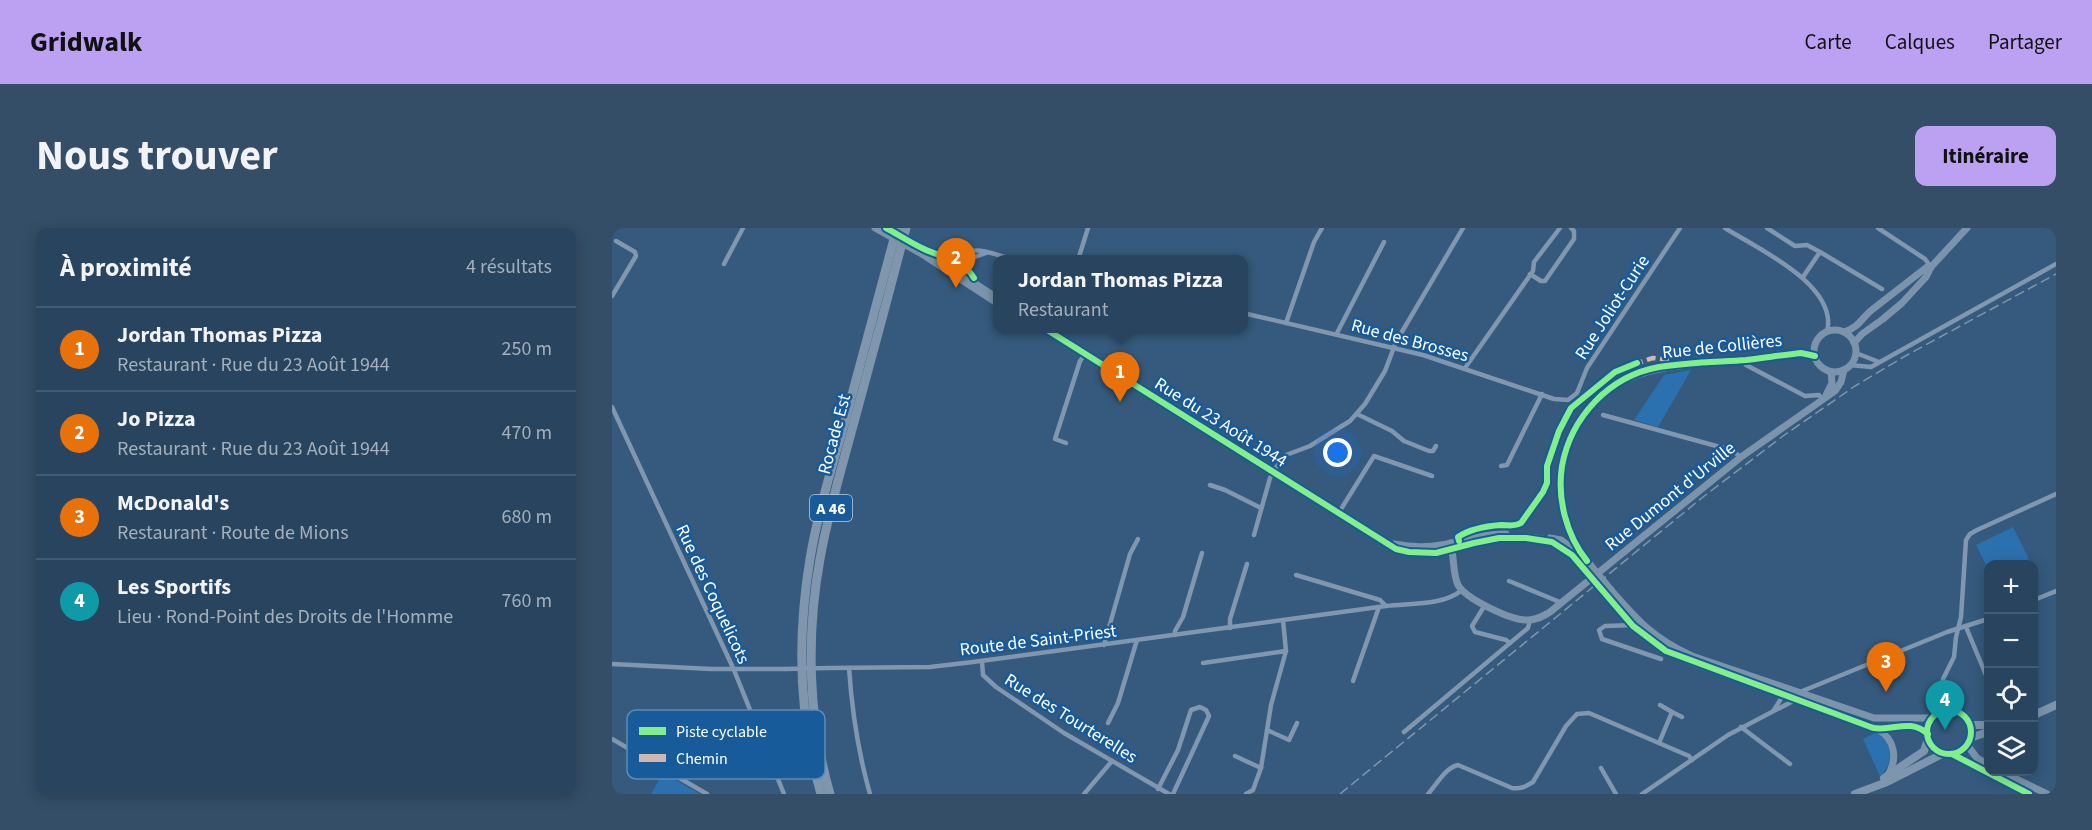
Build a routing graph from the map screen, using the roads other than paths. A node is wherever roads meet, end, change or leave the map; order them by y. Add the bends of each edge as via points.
1 (743, 228) edge
2 (874, 228) edge
3 (897, 228) edge
4 (906, 228) edge
5 (1089, 228) edge
6 (1313, 228) edge
7 (1463, 228) edge
8 (1560, 228) edge
9 (1570, 228) edge
10 (1680, 228) edge
11 (1725, 228) edge
12 (1767, 228) edge
13 (1878, 228) edge
14 (1967, 228) edge
15 (1321, 229) edge
16 (616, 241) dead end
17 (1384, 242) dead end
18 (1820, 252) junction
19 (987, 253) junction
20 (995, 255) edge
21 (1080, 255) edge
22 (724, 264) dead end
23 (2056, 264) edge
24 (1931, 267) junction
25 (949, 269) junction
26 (1530, 274) junction
27 (959, 276) junction
28 (1803, 277) junction
29 (1882, 289) dead end
30 (612, 296) edge
31 (993, 296) edge
32 (993, 300) edge
33 (1248, 314) edge
34 (1286, 323) junction
35 (1827, 332) junction
36 (1844, 332) junction
37 (1052, 333) edge
38 (1337, 333) junction
39 (1854, 343) junction
40 (1394, 347) junction
41 (1856, 353) junction
42 (1085, 354) junction
43 (1815, 356) junction
44 (1745, 360) junction
45 (1879, 363) junction
46 (1850, 365) junction
47 (1464, 368) junction
48 (1844, 370) junction
49 (1831, 372) junction
50 (1542, 394) junction
51 (1823, 398) junction
52 (1568, 400) joint
53 (612, 407) edge
54 (1357, 414) junction
55 (1603, 415) dead end
56 (1066, 443) dead end
57 (1436, 446) dead end
58 (1741, 457) junction
59 (1501, 466) dead end
60 (1272, 472) junction
61 (1432, 477) dead end
62 (1210, 485) dead end
63 (2056, 494) edge
64 (1261, 508) junction
65 (1338, 513) junction
66 (1254, 535) dead end
67 (1138, 539) dead end
68 (1447, 547) junction
69 (1202, 554) dead end
70 (1584, 562) junction
71 (1247, 564) dead end
72 (1296, 575) dead end
73 (1509, 581) dead end
74 (1462, 590) junction
75 (2056, 591) edge
76 (1608, 592) junction
77 (2038, 598) edge
78 (1562, 603) junction
79 (1485, 605) junction
80 (1386, 606) junction
81 (1379, 607) junction
82 (1283, 620) junction
83 (1530, 620) junction
84 (1984, 621) edge
85 (1641, 624) junction
86 (1633, 626) junction
87 (1966, 627) junction
88 (1230, 628) junction
89 (1958, 629) junction
90 (1175, 635) junction
91 (1137, 640) junction
92 (1510, 644) junction
93 (1104, 645) junction
94 (1286, 651) junction
95 (1661, 659) dead end
96 (982, 661) junction
97 (1203, 663) dead end
98 (612, 664) edge
99 (849, 668) junction
100 (1984, 668) edge
101 (734, 670) junction
102 (1353, 681) dead end
103 (1784, 692) junction
104 (1796, 697) junction
105 (1660, 705) dead end
106 (2056, 705) edge
107 (750, 710) edge
108 (806, 710) edge
109 (814, 710) edge
110 (1774, 710) junction
111 (1947, 711) junction
112 (1672, 712) junction
113 (2038, 713) edge
114 (1682, 717) dead end
115 (1933, 718) junction
116 (1108, 723) dead end
117 (1297, 723) dead end
118 (1970, 725) junction
119 (1984, 725) edge
120 (1742, 727) junction
121 (1875, 728) junction
122 (1267, 730) junction
123 (1404, 732) dead end
124 (1984, 734) edge
125 (1928, 736) junction
126 (612, 739) edge
127 (1969, 741) junction
128 (1659, 743) junction
129 (627, 748) edge
130 (1948, 754) junction
131 (1234, 756) dead end
132 (1692, 760) junction
133 (1112, 761) junction
134 (1984, 762) edge
135 (1790, 764) dead end
136 (1261, 768) junction
137 (1601, 768) dead end
138 (825, 774) edge
139 (1888, 775) junction
140 (2011, 776) edge
141 (682, 779) edge
142 (778, 779) edge
143 (818, 779) edge
144 (1158, 789) junction
145 (1865, 790) junction
146 (708, 794) edge
147 (784, 794) edge
148 (821, 794) edge
149 (830, 794) edge
150 (870, 794) edge
151 (1084, 794) edge
152 (1169, 794) edge
153 (1173, 794) edge
154 (1246, 794) edge
155 (1428, 794) edge
156 (1616, 794) edge
157 (1642, 794) edge
158 (1855, 794) edge
159 (2029, 794) edge
160 (2047, 794) edge

1 - 22 street
2 - 25 main road, bridge
3 - 108 highway, Rocade Est / A 46 via 817,526 806,592 802,651
4 - 109 highway, Rocade Est / A 46 via 826,527 812,626
5 - 21 street
6 - 15 street
7 - 40 street
8 - 26 street via 1534,262
9 - 26 street via 1574,239 1545,281
10 - 52 street, Rue Joliot-Curie via 1587,368 1577,393
11 - 28 street
12 - 18 street via 1795,246 1807,245
13 - 24 street
14 - 24 main road
15 - 34 street
16 - 30 street via 636,256
17 - 38 street
18 - 28 street
18 - 29 street
19 - 20 street
19 - 25 street via 967,251
19 - 27 street via 972,258
23 - 45 street
24 - 36 main road via 1872,309 1859,325
24 - 39 main road via 1902,303
25 - 27 main road
26 - 47 street
27 - 31 main road
27 - 32 main road
28 - 35 street via 1827,310
33 - 34 street, Rue des Brosses
34 - 38 street, Rue des Brosses
35 - 36 main road
35 - 43 main road via 1818,340
36 - 39 main road
37 - 42 main road, Rue du 23 Août 1944
38 - 40 street, Rue des Brosses
39 - 41 main road
40 - 47 street, Rue des Brosses
40 - 54 street via 1380,380
41 - 45 street
41 - 46 main road
42 - 56 street via 1055,439
42 - 60 main road, Rue du 23 Août 1944
43 - 44 main road, Rue de Collières via 1801,353
43 - 49 main road via 1819,365
44 - 51 street via 1806,396
44 - 70 main road, Rue de Collières via 1657,368 1631,376 1601,395 1585,412 1571,435 1560,480 1569,531
45 - 46 street via 1871,367
46 - 48 main road
47 - 50 street, Rue des Brosses
48 - 49 main road
48 - 51 main road, Rue Dumont d'Urville via 1835,391
49 - 51 main road via 1832,383
50 - 52 street, Rue des Brosses
50 - 59 street via 1507,465
51 - 58 main road, Rue Dumont d'Urville
53 - 101 street, Rue des Coquelicots
54 - 57 street via 1404,441 1429,451
54 - 60 street via 1310,446 1286,455
55 - 58 street via 1731,450
58 - 78 main road, Rue Dumont d'Urville
60 - 64 street
60 - 65 main road, Rue du 23 Août 1944
61 - 65 street via 1374,456
62 - 64 street
63 - 89 street via 1970,534 1964,548
64 - 66 street
65 - 68 main road, Rue du 23 Août 1944 via 1382,541 1409,552 1436,553
67 - 93 street via 1130,554
68 - 70 main road, Rue du 23 Août 1944 via 1499,538 1539,539 1561,546
68 - 74 main road
69 - 90 street
70 - 76 main road, bridge
71 - 88 street
72 - 80 street via 1380,600
73 - 78 street
74 - 79 main road
74 - 80 street, Route de Saint-Priest via 1443,600
75 - 77 street
76 - 85 main road
76 - 86 main road
78 - 83 main road, Rue Dumont d'Urville via 1541,618
79 - 83 main road via 1513,618
79 - 92 street via 1473,626 1475,632
80 - 81 street, Route de Saint-Priest
81 - 82 street, Route de Saint-Priest
81 - 102 street
82 - 88 street, Route de Saint-Priest
82 - 94 street
83 - 92 street via 1528,628
84 - 87 street
85 - 86 street
85 - 103 main road via 1692,656
86 - 95 street via 1605,626 1599,630 1602,639
86 - 103 main road via 1666,651
87 - 89 street
87 - 100 street
88 - 90 street, Route de Saint-Priest
89 - 104 street
89 - 111 street via 1954,657 1943,679
90 - 91 street, Route de Saint-Priest
91 - 93 street, Route de Saint-Priest
91 - 116 street
92 - 123 street
93 - 96 street, Route de Saint-Priest
94 - 97 street
94 - 122 street
96 - 99 street, Route de Saint-Priest via 930,667
96 - 133 street, Rue des Tourterelles via 983,675 996,687
98 - 101 street, Route de Saint-Priest
99 - 101 street, Route de Saint-Priest, bridge
99 - 150 street via 853,720
101 - 107 street, Rue des Coquelicots
103 - 104 main road
103 - 110 street
104 - 110 street
104 - 115 main road via 1874,718
104 - 121 main road
105 - 112 street
106 - 113 main road
110 - 120 street
111 - 115 main road
111 - 118 main road via 1961,714
112 - 114 street
112 - 128 street
115 - 125 main road
117 - 122 street via 1289,740
118 - 119 main road
118 - 127 main road
120 - 132 street
120 - 135 street
121 - 125 main road via 1910,725 1921,728
121 - 139 main road via 1887,737 1894,754
122 - 136 street
124 - 127 main road
125 - 130 main road via 1934,748
125 - 139 main road via 1924,751
126 - 129 street
127 - 130 main road via 1963,750
127 - 134 main road via 1977,759
128 - 132 street
128 - 155 street via 1588,713 1577,714 1533,782 1526,786 1512,788 1458,765 1446,772
130 - 145 main road
130 - 159 main road
131 - 136 street
132 - 157 street
133 - 144 street, Rue des Tourterelles
133 - 151 street
136 - 154 street via 1253,790
137 - 156 street
138 - 149 highway, Rocade Est / A 46
139 - 145 main road
140 - 160 main road
141 - 146 street
142 - 147 street, Rue des Coquelicots
143 - 148 highway, Rocade Est / A 46
144 - 152 street, Rue des Tourterelles
144 - 153 street via 1178,750 1191,710 1200,707 1209,716
145 - 158 main road

